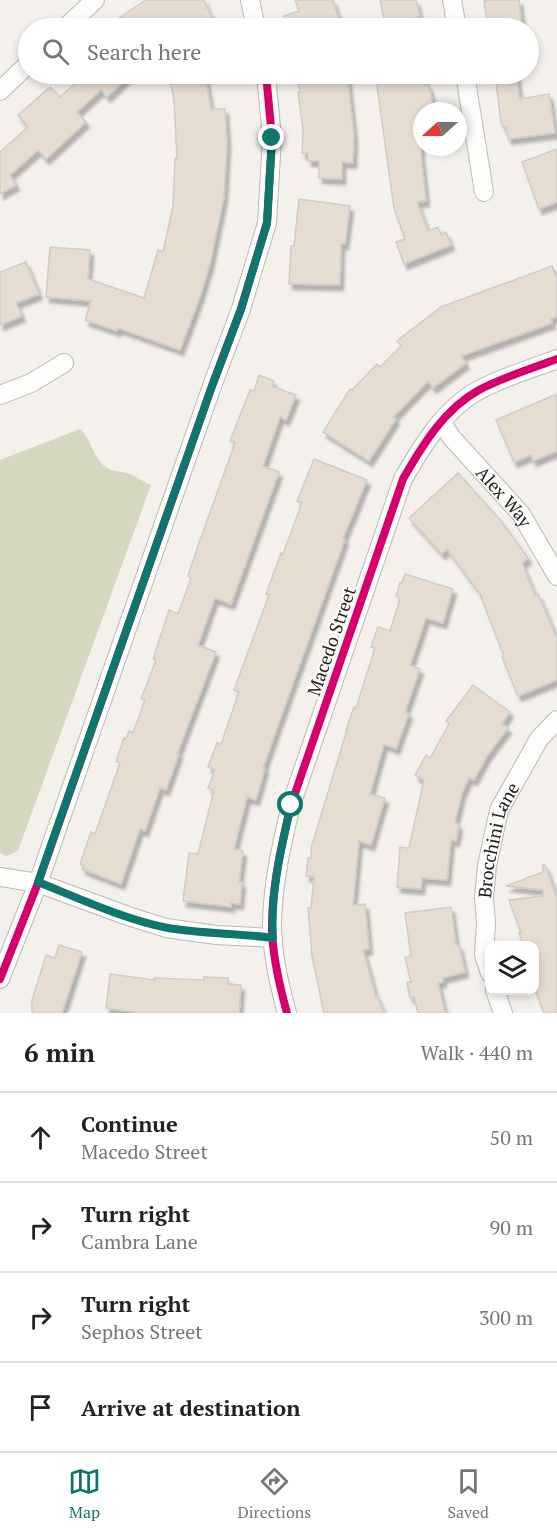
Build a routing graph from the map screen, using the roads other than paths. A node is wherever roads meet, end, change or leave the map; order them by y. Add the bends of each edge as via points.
1 (95, 0) edge
2 (250, 0) edge
3 (452, 0) edge
4 (75, 18) edge
5 (254, 18) edge
6 (455, 18) edge
7 (18, 74) edge
8 (267, 84) edge
9 (467, 84) edge
10 (0, 91) edge
11 (484, 192) dead end
12 (557, 358) edge
13 (64, 363) dead end
14 (0, 395) edge
15 (441, 422) junction
16 (557, 576) edge
17 (557, 720) edge
18 (0, 877) edge
19 (38, 882) junction
20 (273, 938) junction
21 (485, 959) edge
22 (0, 979) edge
23 (497, 995) edge
24 (287, 1013) edge
25 (503, 1013) edge

1 - 4 street
2 - 5 street
3 - 6 street
7 - 10 street
8 - 19 street via 272,138 267,223 241,309
9 - 11 street
12 - 15 street, Macedo Street via 478,390
13 - 14 street via 31,383
15 - 16 street, Alex Way via 521,514
15 - 20 street, Macedo Street via 403,478 291,805 278,869
17 - 21 street, Brocchini Lane via 538,739 499,810 487,866
18 - 19 street
19 - 20 street via 166,928
19 - 22 street
20 - 24 street, Macedo Street
23 - 25 street

